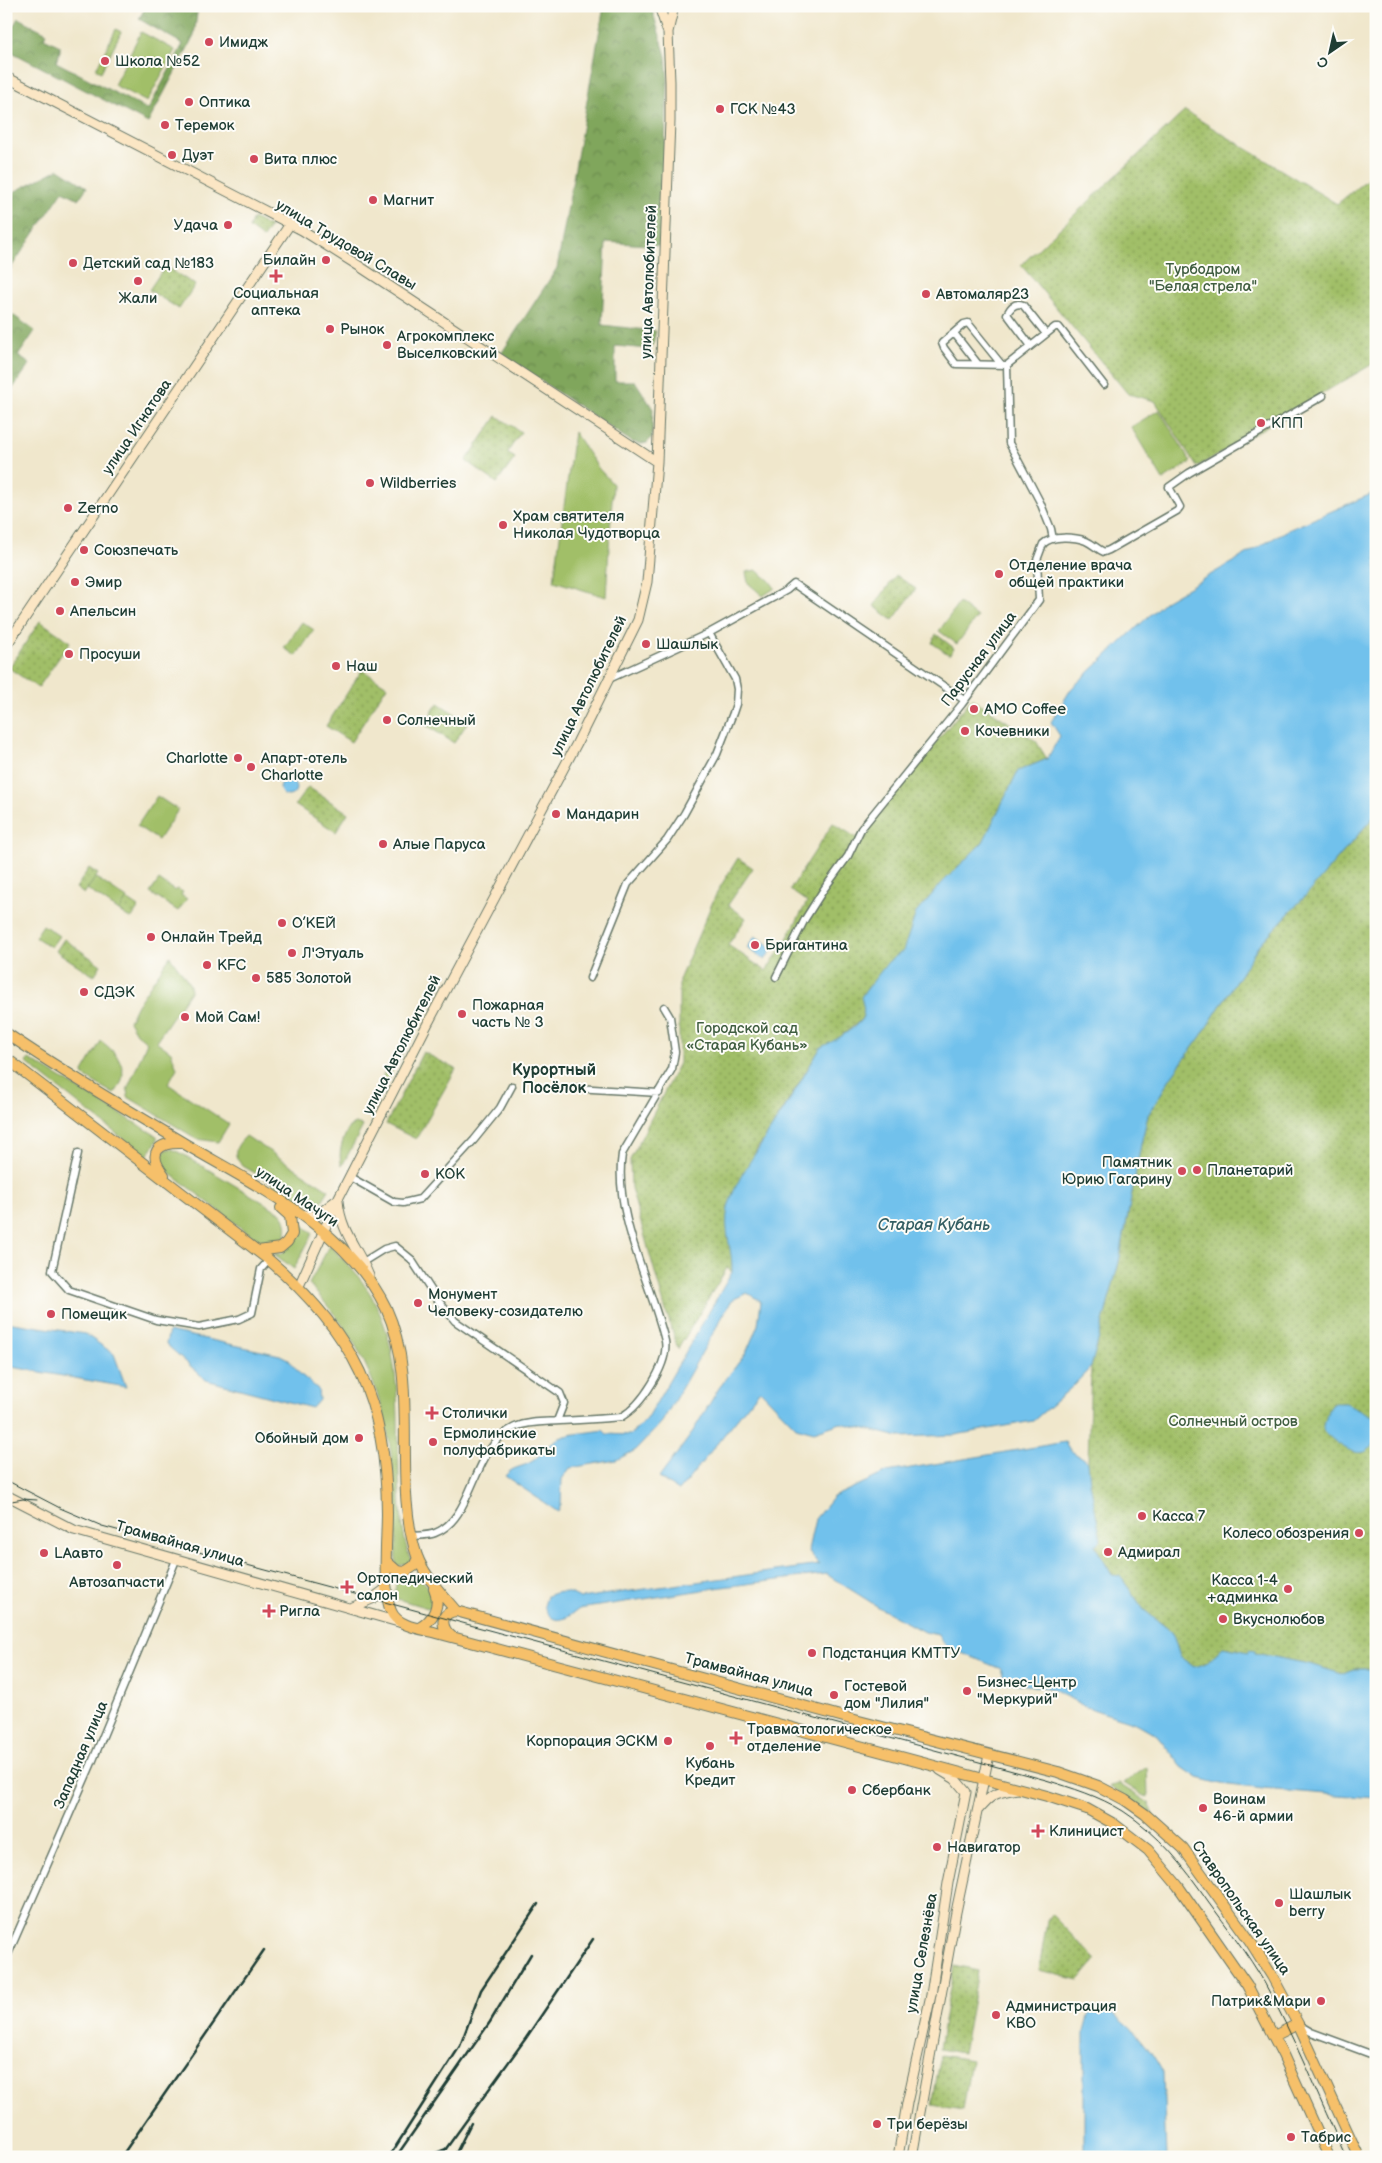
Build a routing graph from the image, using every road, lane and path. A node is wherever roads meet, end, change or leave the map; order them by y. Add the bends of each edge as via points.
1 (658, 6) edge
2 (674, 6) edge
3 (668, 32) junction
4 (6, 77) edge
5 (290, 224) junction
6 (954, 332) junction
7 (1046, 334) junction
8 (1031, 346) junction
9 (978, 364) junction
10 (1004, 364) junction
11 (1104, 385) dead end
12 (1324, 396) dead end
13 (657, 462) junction
14 (1053, 539) junction
15 (709, 634) junction
16 (6, 646) edge
17 (609, 680) junction
18 (964, 700) junction
19 (776, 977) dead end
20 (590, 978) dead end
21 (664, 1007) dead end
22 (6, 1033) edge
23 (6, 1058) edge
24 (512, 1086) dead end
25 (576, 1088) dead end
26 (659, 1092) junction
27 (183, 1143) junction
28 (78, 1153) dead end
29 (350, 1177) junction
30 (176, 1188) junction
31 (257, 1188) junction
32 (338, 1199) junction
33 (299, 1214) junction
34 (323, 1231) junction
35 (258, 1251) junction
36 (269, 1260) junction
37 (363, 1262) junction
38 (299, 1286) junction
39 (372, 1286) junction
40 (557, 1421) junction
41 (6, 1495) edge
42 (412, 1536) junction
43 (418, 1558) junction
44 (176, 1560) junction
45 (387, 1562) junction
46 (432, 1583) junction
47 (387, 1588) junction
48 (352, 1607) junction
49 (456, 1611) junction
50 (402, 1623) junction
51 (419, 1628) junction
52 (451, 1636) junction
53 (989, 1755) junction
54 (936, 1767) junction
55 (984, 1779) junction
56 (1018, 1788) junction
57 (1125, 1800) joint
58 (976, 1812) junction
59 (6, 1959) edge
60 (1298, 2024) junction
61 (1274, 2036) junction
62 (1376, 2056) edge
63 (898, 2157) edge
64 (912, 2157) edge
65 (1329, 2157) edge
66 (1359, 2157) edge

1 - 3 street
2 - 3 street, улица Автолюбителей
3 - 13 street, улица Автолюбителей via 670,121
4 - 5 street, улица Трудовой Славы
5 - 13 street, улица Трудовой Славы
5 - 16 street, улица Игнатова
6 - 9 street
6 - 9 street via 942,343 956,364
6 - 10 street via 968,323
7 - 8 street
7 - 8 street via 1023,305 1016,304 1007,314
7 - 11 street via 1059,327
8 - 10 street
9 - 10 street
10 - 14 street via 1009,443 1040,502
12 - 14 street via 1169,487 1180,507 1177,511 1109,550 1104,552 1086,541
13 - 17 street, улица Автолюбителей via 647,582 638,620
14 - 18 street, Парусная улица via 1043,544 1037,560 1039,600
15 - 17 street
15 - 18 street via 794,584
15 - 20 street via 737,689 731,720 717,754 684,814 667,840 628,884
17 - 29 street, улица Автолюбителей
18 - 19 street, Парусная улица via 861,829 848,856 814,904
21 - 26 street via 670,1017 674,1052 672,1069
22 - 27 main road, улица Мачуги
23 - 30 main road
24 - 29 street via 500,1108 474,1140 420,1199 394,1202
25 - 26 street
26 - 40 street via 622,1154 621,1186 625,1212 667,1351 656,1376 630,1412 621,1417
27 - 30 main road via 163,1145 154,1156 156,1164
27 - 31 main road, улица Мачуги
28 - 36 street via 52,1271 69,1290 156,1320 199,1328 252,1313 261,1269
29 - 32 street, улица Автолюбителей
30 - 35 main road
31 - 33 main road, улица Мачуги
31 - 35 main road via 290,1216 292,1224 292,1234 280,1248
32 - 33 street via 316,1216
32 - 34 street, улица Автолюбителей
32 - 37 street via 345,1233
33 - 34 main road, улица Мачуги
34 - 38 street, улица Автолюбителей
34 - 39 main road, улица Мачуги via 346,1253
35 - 36 main road
36 - 38 main road
37 - 39 street
37 - 40 street via 395,1246 411,1259 454,1321 560,1393 564,1403
38 - 45 main road via 351,1353 373,1402 383,1439
39 - 42 main road, улица Мачуги via 386,1309 397,1346 404,1392
40 - 42 street via 532,1422 515,1427 498,1438 489,1448 461,1508 452,1519 435,1533
41 - 44 street, Трамвайная улица via 74,1530
42 - 43 main road, улица Мачуги
43 - 45 main road via 414,1566 405,1572 397,1571
43 - 46 main road, улица Мачуги
44 - 48 street, Трамвайная улица
44 - 59 street, Западная улица
45 - 47 main road
46 - 49 main road, улица Мачуги
46 - 51 main road via 436,1609
47 - 48 street via 372,1599
47 - 50 main road via 391,1612
48 - 50 street, Трамвайная улица
49 - 52 main road via 445,1615 442,1622
49 - 53 main road, Трамвайная улица
50 - 51 main road, Трамвайная улица
51 - 52 main road, Трамвайная улица
52 - 54 main road, Трамвайная улица
53 - 55 street, улица Селезнёва
53 - 57 main road, Трамвайная улица via 1078,1778
54 - 55 main road, Трамвайная улица
54 - 63 street, улица Селезнёва via 956,1779 966,1792 931,1995
55 - 56 main road, Трамвайная улица
55 - 58 street, улица Селезнёва
56 - 58 street via 989,1797
56 - 61 main road, Трамвайная улица via 1070,1803 1114,1824 1148,1850 1178,1886 1247,1985
57 - 60 main road, Ставропольская улица via 1183,1848 1259,1955
58 - 64 street, улица Селезнёва
60 - 61 main road
60 - 62 street
60 - 66 main road, Ставропольская улица
61 - 65 main road

